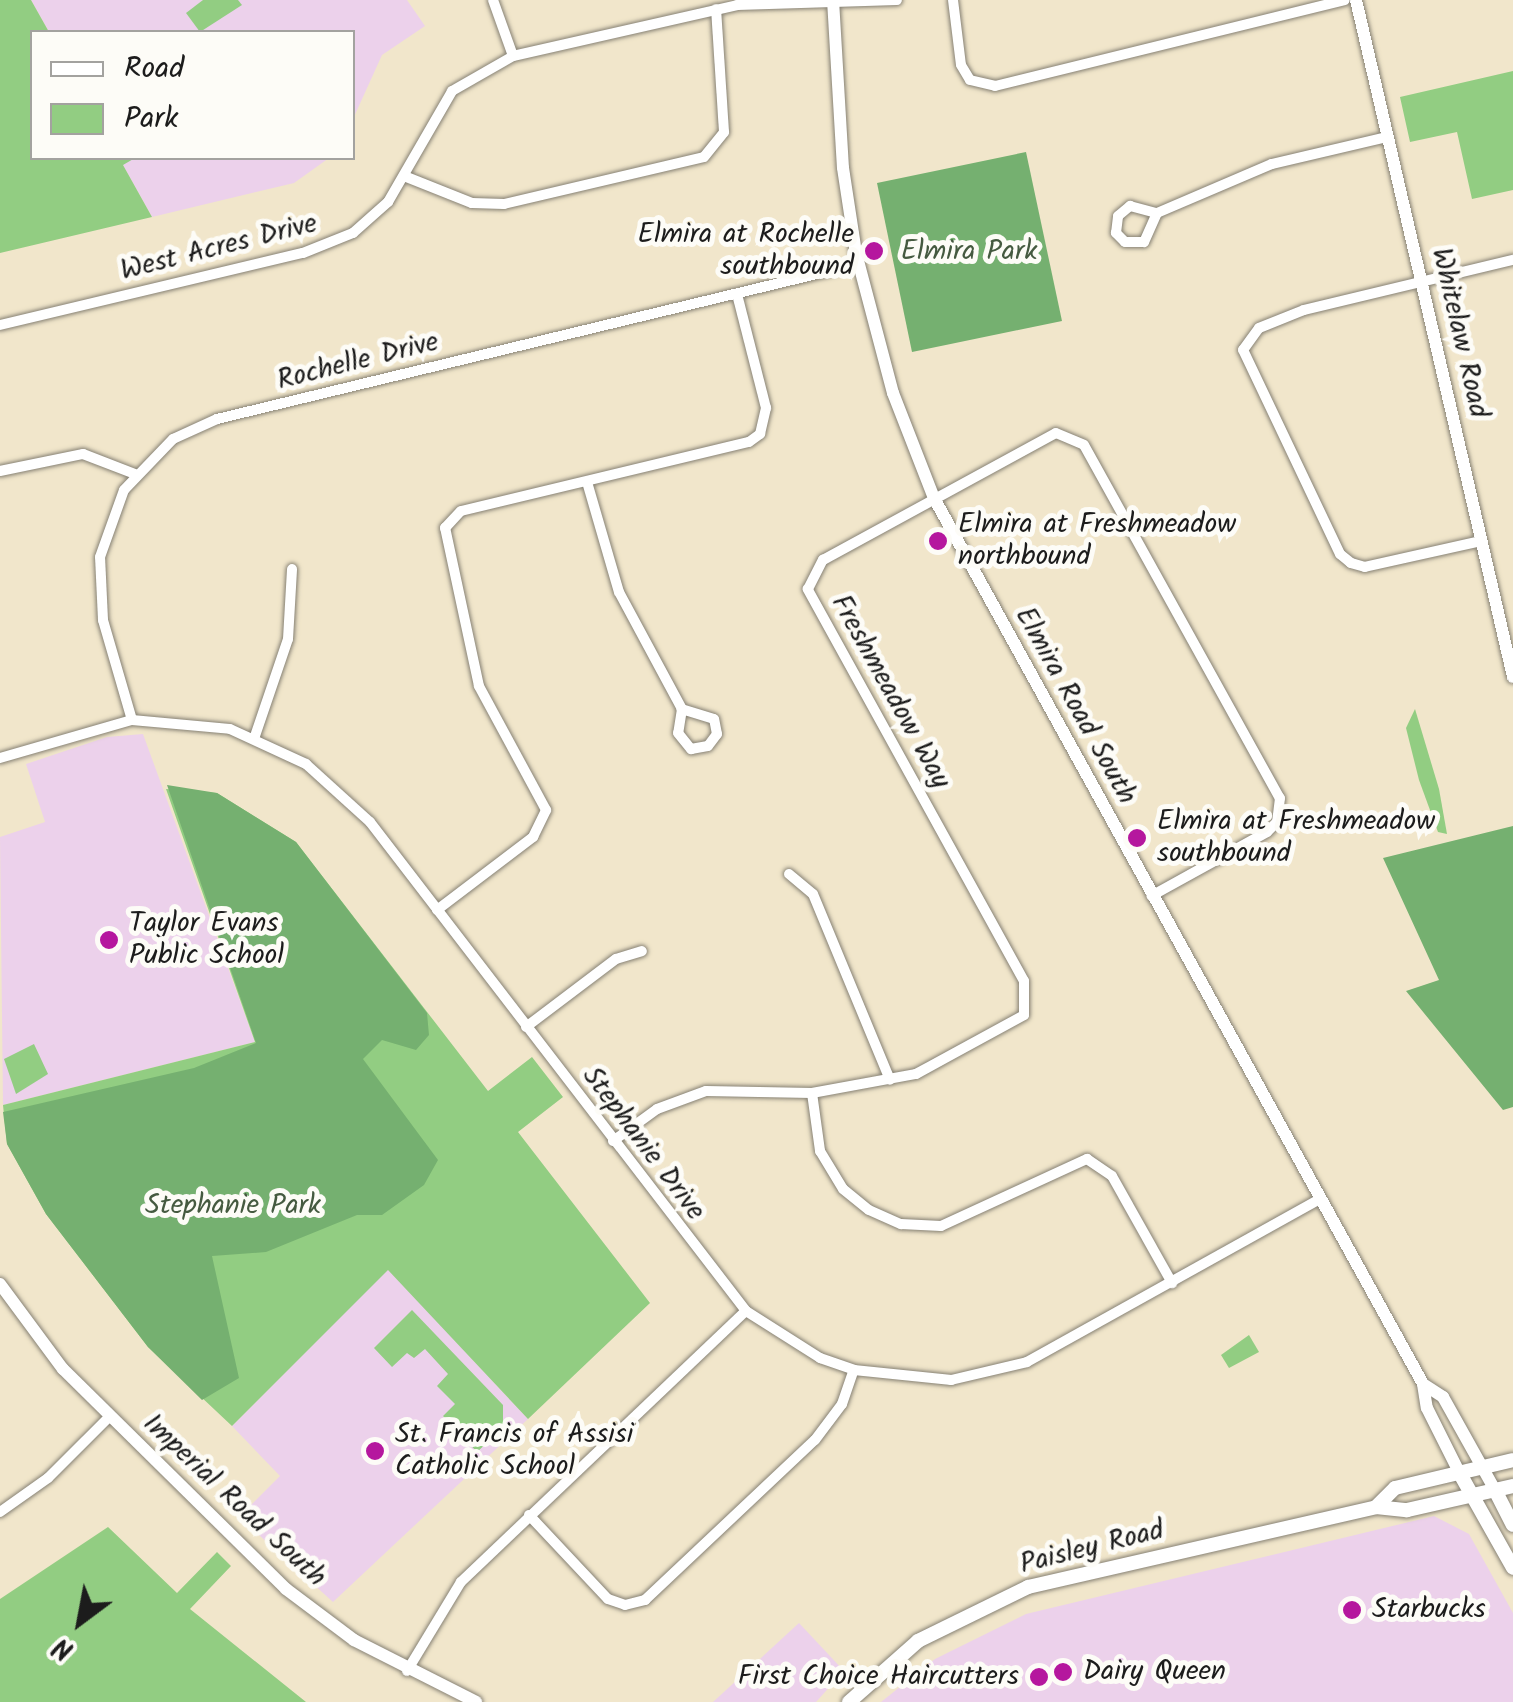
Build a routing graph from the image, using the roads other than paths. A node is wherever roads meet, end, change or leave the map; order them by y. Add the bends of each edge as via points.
1 (494, 0) edge
2 (897, 0) edge
3 (953, 0) edge
4 (1345, 0) edge
5 (1356, 0) edge
6 (833, 1) edge
7 (716, 9) junction
8 (514, 56) junction
9 (1388, 137) junction
10 (404, 176) junction
11 (1157, 212) junction
12 (1513, 260) edge
13 (858, 264) junction
14 (1421, 281) junction
15 (737, 294) junction
16 (0, 325) edge
17 (0, 470) edge
18 (135, 474) junction
19 (587, 482) junction
20 (934, 498) junction
21 (1481, 541) junction
22 (292, 569) dead end
23 (1513, 677) edge
24 (682, 709) junction
25 (132, 720) junction
26 (255, 736) junction
27 (0, 758) edge
28 (789, 874) dead end
29 (1151, 896) junction
30 (437, 910) junction
31 (642, 951) dead end
32 (526, 1026) junction
33 (890, 1080) junction
34 (812, 1093) junction
35 (613, 1140) junction
36 (1318, 1200) junction
37 (1172, 1283) junction
38 (0, 1284) edge
39 (746, 1311) junction
40 (854, 1370) junction
41 (1424, 1384) junction
42 (109, 1417) junction
43 (1513, 1460) edge
44 (1483, 1466) junction
45 (1459, 1472) junction
46 (1513, 1486) edge
47 (1495, 1490) junction
48 (1472, 1494) junction
49 (1376, 1507) junction
50 (0, 1512) edge
51 (530, 1516) junction
52 (1513, 1525) edge
53 (1513, 1568) edge
54 (407, 1670) junction
55 (476, 1702) edge
56 (848, 1702) edge

1 - 8 street
2 - 6 street, West Acres Drive
3 - 4 street via 961,65 970,80 995,86
5 - 9 street, Whitelaw Road
6 - 7 street, West Acres Drive
6 - 13 street, Elmira Road South via 843,168
7 - 8 street, West Acres Drive
7 - 10 street via 724,132 704,156 504,204 472,203
8 - 10 street, West Acres Drive via 452,91
9 - 11 street via 1272,164
9 - 14 street, Whitelaw Road
10 - 16 street, West Acres Drive via 375,218 330,244
11 - 11 street via 1130,206 1118,216 1116,232 1125,242 1144,242
12 - 14 street
13 - 15 street, Rochelle Drive
13 - 20 street, Elmira Road South via 892,394
14 - 21 street, Whitelaw Road
14 - 21 street via 1259,328 1247,338 1245,364 1340,554 1351,563 1365,567
15 - 18 street, Rochelle Drive via 217,419 173,439
15 - 19 street via 766,408 760,434
17 - 18 street via 83,454
18 - 25 street, Rochelle Drive via 106,531 98,579
19 - 24 street via 619,592
19 - 30 street via 461,511 445,528 479,686 546,810 533,837
20 - 29 street, Elmira Road South
20 - 29 street, Freshmeadow Way via 1050,435 1066,433 1084,445 1270,781 1281,809 1267,832
20 - 33 street, Freshmeadow Way via 823,560 808,590 1024,980 1028,1006 1018,1022 950,1060
21 - 23 street, Whitelaw Road
22 - 26 street via 288,639
24 - 24 street via 683,743 708,746 717,734 714,719
25 - 26 street, Stephanie Drive via 200,723
25 - 27 street, Stephanie Drive
26 - 30 street, Stephanie Drive via 344,794
28 - 33 street via 813,894
29 - 36 street, Elmira Road South
30 - 32 street, Stephanie Drive
31 - 32 street via 616,958
32 - 35 street, Stephanie Drive
33 - 34 street, Freshmeadow Way
34 - 35 street, Freshmeadow Way via 706,1091 657,1108
34 - 37 street via 820,1151 844,1189 869,1210 901,1224 941,1226 1087,1159 1112,1176
35 - 39 street, Stephanie Drive
36 - 37 street, Stephanie Drive
36 - 41 street, Elmira Road South
37 - 40 street, Stephanie Drive via 1065,1343 991,1372 951,1380
38 - 42 street, Imperial Road South via 32,1332
39 - 40 street, Stephanie Drive via 820,1358
39 - 51 street
40 - 51 street via 842,1404 814,1440 645,1600 625,1605 608,1599
41 - 44 street, Elmira Road South via 1443,1397
41 - 45 street, Elmira Road South via 1427,1408
42 - 50 street via 48,1478
42 - 54 street, Imperial Road South via 286,1589
43 - 44 main road, Paisley Road
44 - 45 main road, Paisley Road
44 - 47 street, Elmira Road South
45 - 48 main road, Elmira Road South
45 - 49 main road, Paisley Road via 1395,1488
46 - 47 main road, Paisley Road
47 - 48 main road, Paisley Road
47 - 52 main road, Elmira Road South
48 - 49 main road, Paisley Road via 1407,1510
48 - 53 main road, Elmira Road South
49 - 56 main road, Paisley Road via 1028,1587 918,1641
51 - 54 street via 461,1582
54 - 55 street, Imperial Road South

